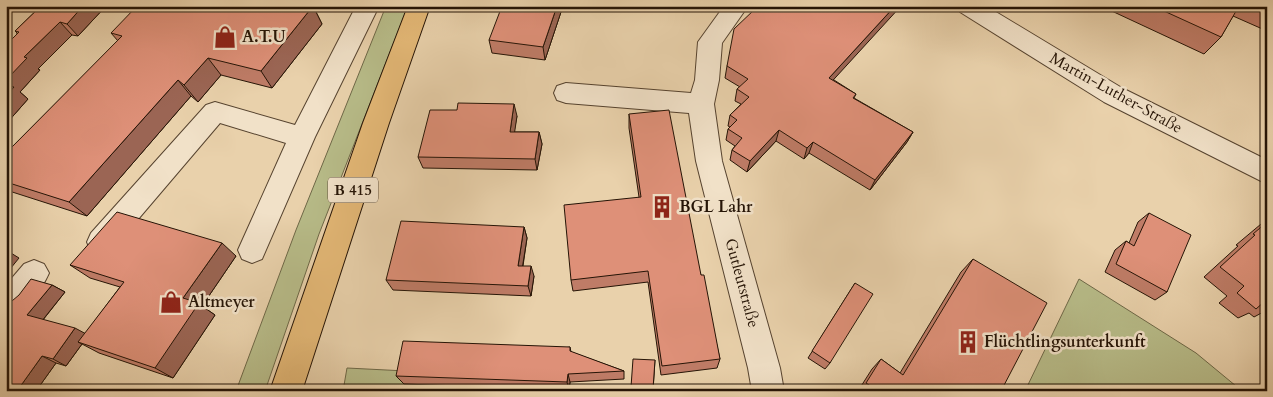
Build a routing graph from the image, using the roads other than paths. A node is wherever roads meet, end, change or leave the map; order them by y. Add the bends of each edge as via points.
1 (368, 6) edge
2 (419, 6) edge
3 (737, 6) edge
4 (968, 6) edge
5 (566, 94) dead end
6 (701, 104) junction
7 (302, 137) junction
8 (1267, 174) edge
9 (252, 250) dead end
10 (91, 253) edge
11 (34, 273) dead end
12 (6, 308) edge
13 (289, 382) edge
14 (768, 391) edge

1 - 7 street
2 - 13 main road, B 415 via 376,122
3 - 6 street, Gutleutstraße via 710,42
4 - 8 street, Martin-Luther-Straße via 1113,95
5 - 6 street
6 - 14 street, Gutleutstraße via 710,161
7 - 9 street
7 - 10 street via 215,112
11 - 12 street

